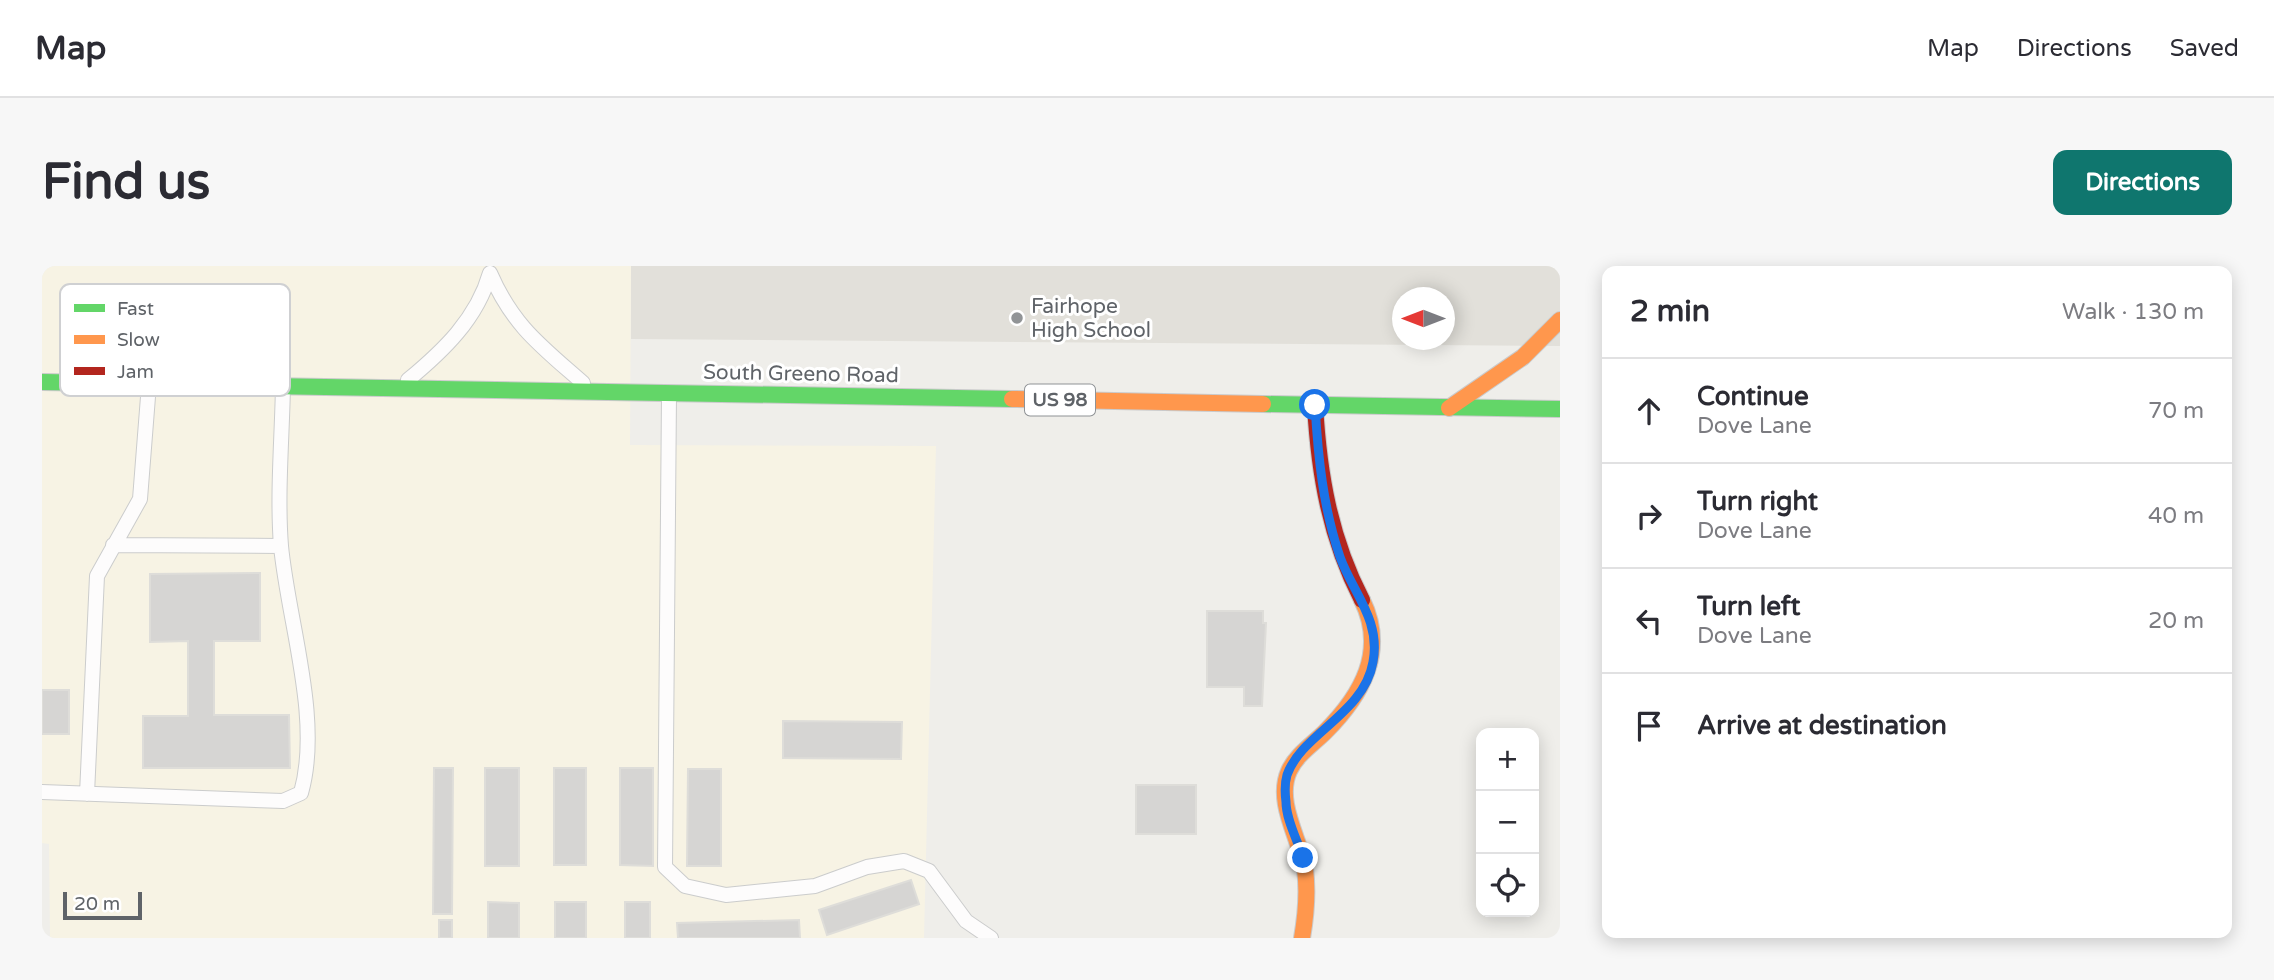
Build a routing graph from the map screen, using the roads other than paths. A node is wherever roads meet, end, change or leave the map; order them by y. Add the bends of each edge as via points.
1 (490, 270) edge
2 (1560, 320) edge
3 (42, 382) edge
4 (60, 382) edge
5 (290, 386) edge
6 (399, 388) junction
7 (592, 391) junction
8 (669, 393) junction
9 (148, 396) edge
10 (283, 396) edge
11 (1315, 405) junction
12 (1449, 408) junction
13 (1560, 410) edge
14 (113, 545) junction
15 (281, 546) junction
16 (42, 792) edge
17 (87, 794) junction
18 (991, 938) edge
19 (1302, 938) edge

1 - 6 lane via 462,329
1 - 7 lane via 518,324
2 - 12 main road via 1522,357
3 - 4 main road, South Greeno Road / US 98
5 - 6 main road, South Greeno Road / US 98
6 - 7 main road, South Greeno Road / US 98
7 - 8 main road, South Greeno Road / US 98
8 - 11 main road, South Greeno Road / US 98
8 - 18 lane via 666,867 685,886 726,895 815,886 867,867 904,861 929,872 967,921
9 - 14 lane via 140,499
10 - 15 lane
11 - 12 main road, South Greeno Road / US 98
11 - 19 main road via 1320,479 1341,559 1367,608 1373,662 1345,712 1302,753 1287,775 1286,805 1307,885
12 - 13 main road, South Greeno Road / US 98
14 - 15 lane
14 - 17 lane via 97,576
15 - 17 lane via 299,647 308,766 301,793 283,801
16 - 17 lane

